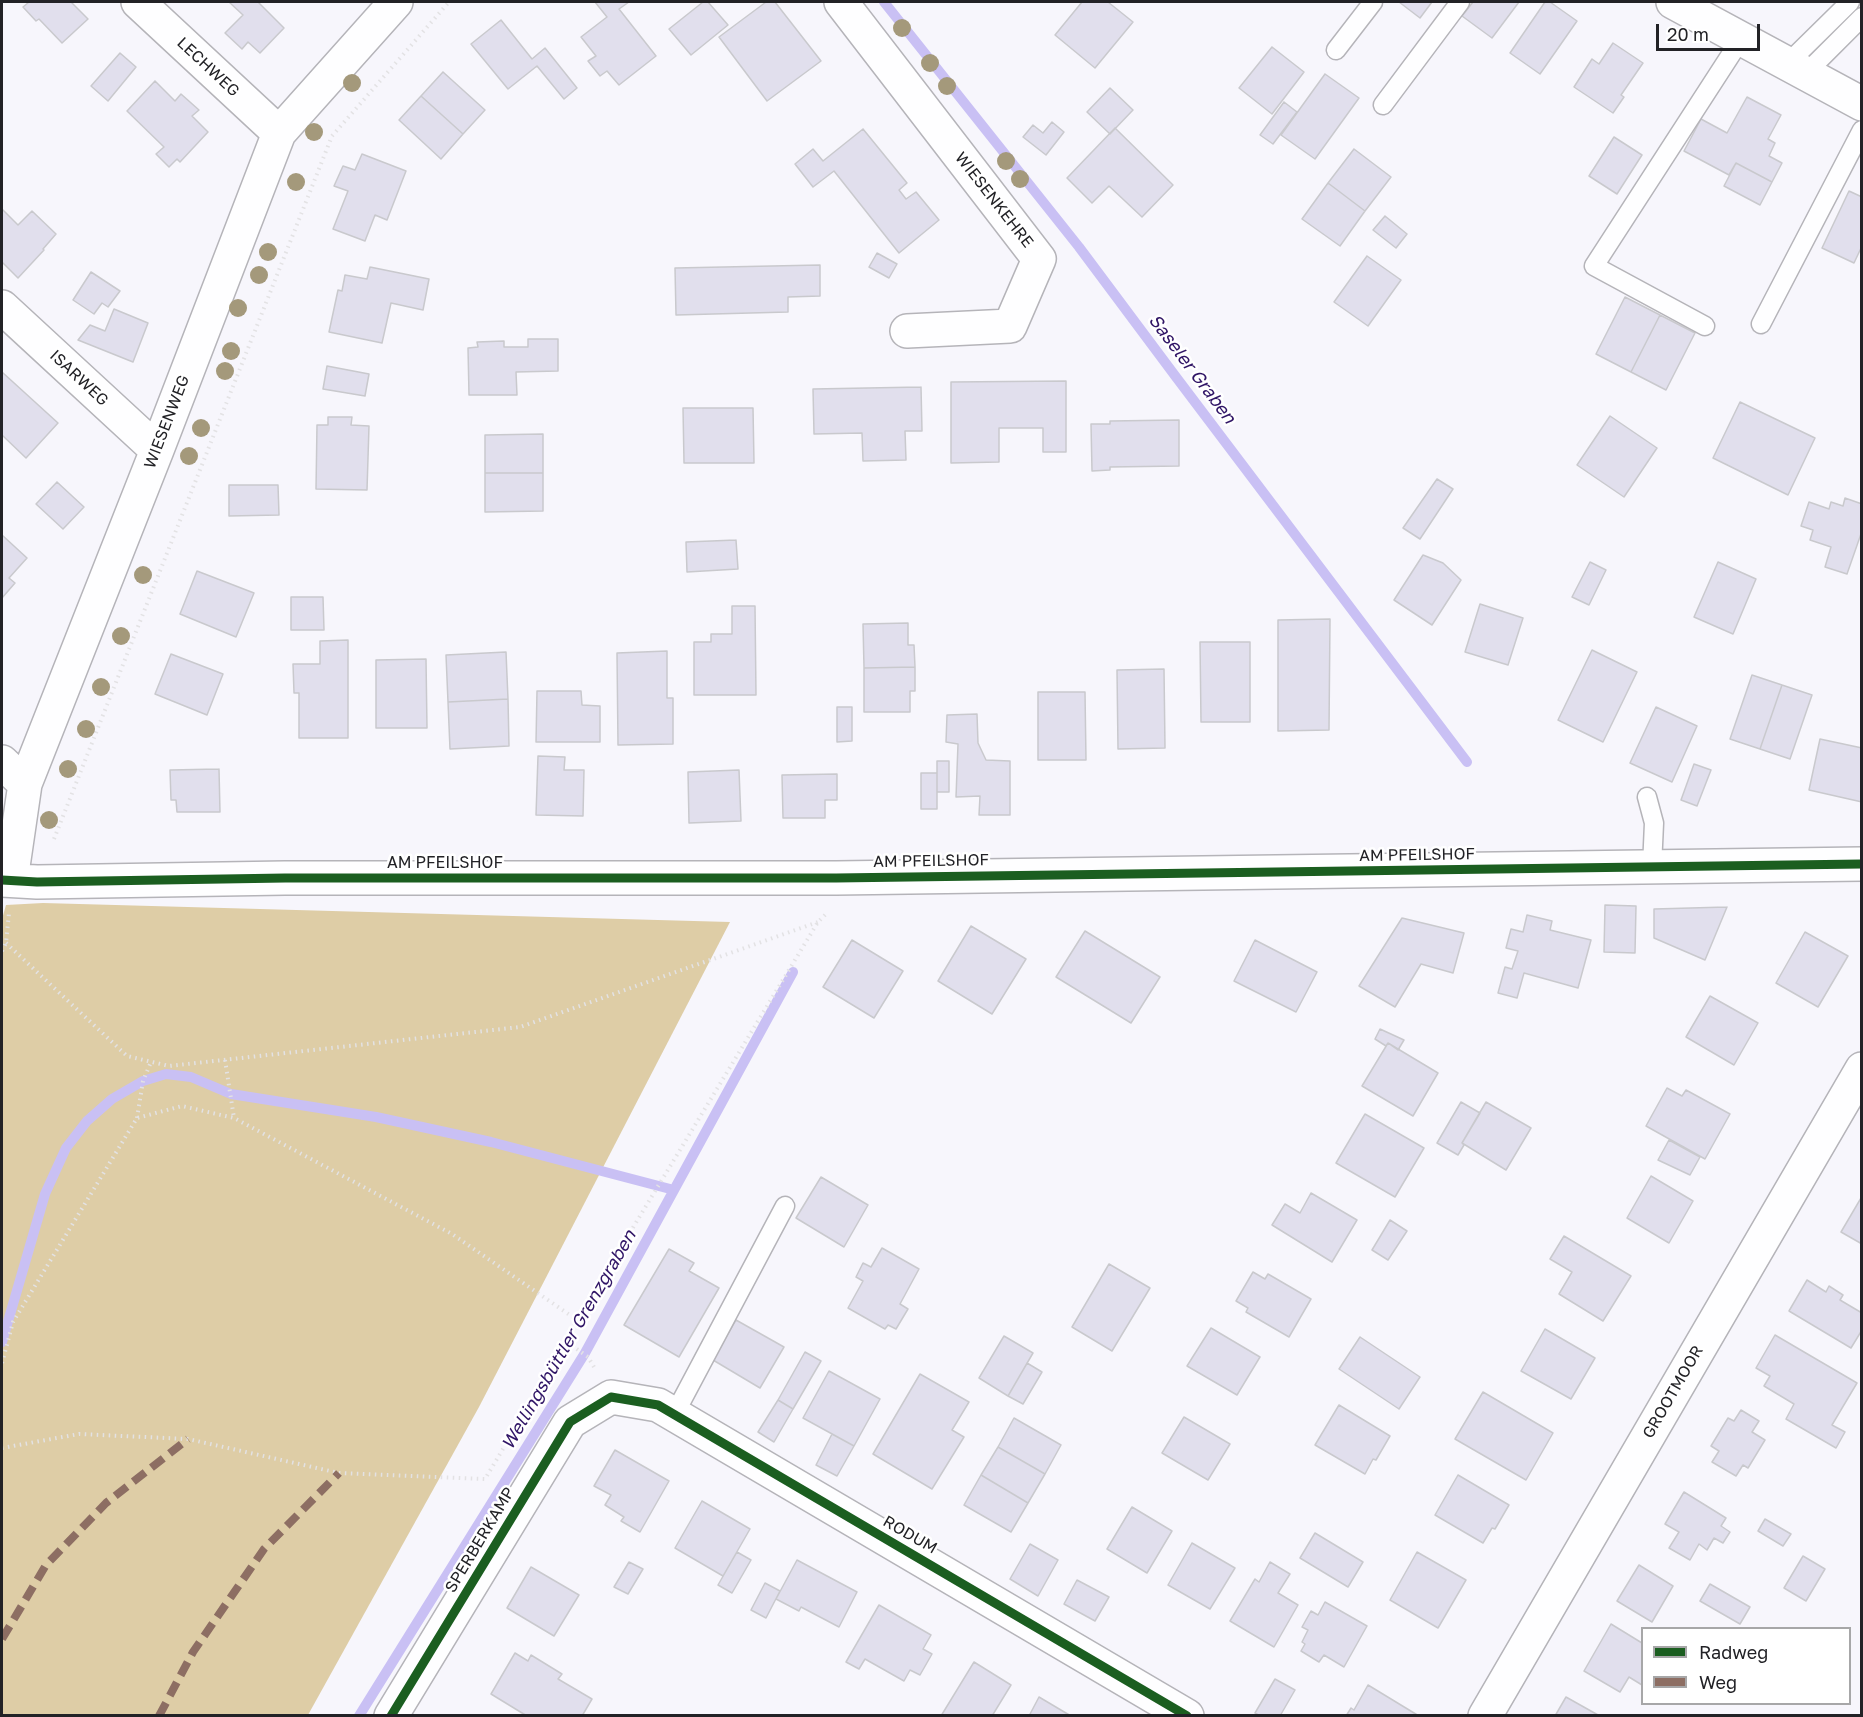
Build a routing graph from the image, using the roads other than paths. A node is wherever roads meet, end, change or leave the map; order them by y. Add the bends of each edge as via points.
1 (138, 2) edge
2 (396, 2) edge
3 (841, 2) edge
4 (1373, 2) edge
5 (1460, 2) edge
6 (1673, 2) edge
7 (1851, 2) edge
8 (1862, 17) edge
9 (1741, 39) junction
10 (1336, 50) dead end
11 (1796, 69) junction
12 (1383, 105) dead end
13 (1862, 105) edge
14 (1862, 130) edge
15 (279, 133) junction
16 (2, 307) edge
17 (1761, 324) dead end
18 (1705, 326) dead end
19 (907, 331) dead end
20 (157, 450) junction
21 (13, 773) edge
22 (1647, 797) dead end
23 (1862, 864) edge
24 (1652, 867) junction
25 (17, 880) edge
26 (1862, 1069) edge
27 (785, 1206) dead end
28 (611, 1397) joint
29 (674, 1414) junction
30 (391, 1716) edge
31 (1187, 1716) edge
32 (1485, 1716) edge

1 - 15 street, LECHWEG
2 - 15 street, WIESENWEG
3 - 19 street, WIESENKEHRE via 1039,259 1010,326
4 - 10 lane
5 - 12 lane
6 - 9 street
7 - 11 lane
8 - 11 lane
9 - 11 street
9 - 18 lane via 1594,266
11 - 13 street
14 - 17 lane
15 - 20 street, WIESENWEG
16 - 20 street, ISARWEG
20 - 21 street, WIESENWEG
21 - 25 street, WIESENWEG
22 - 24 lane via 1654,823
23 - 24 street, AM PFEILSHOF
24 - 25 street, AM PFEILSHOF via 836,878
26 - 32 street, GROOTMOOR
27 - 29 lane
28 - 29 street, RODUM via 658,1405
28 - 30 street, SPERBERKAMP via 570,1422
29 - 31 street, RODUM

